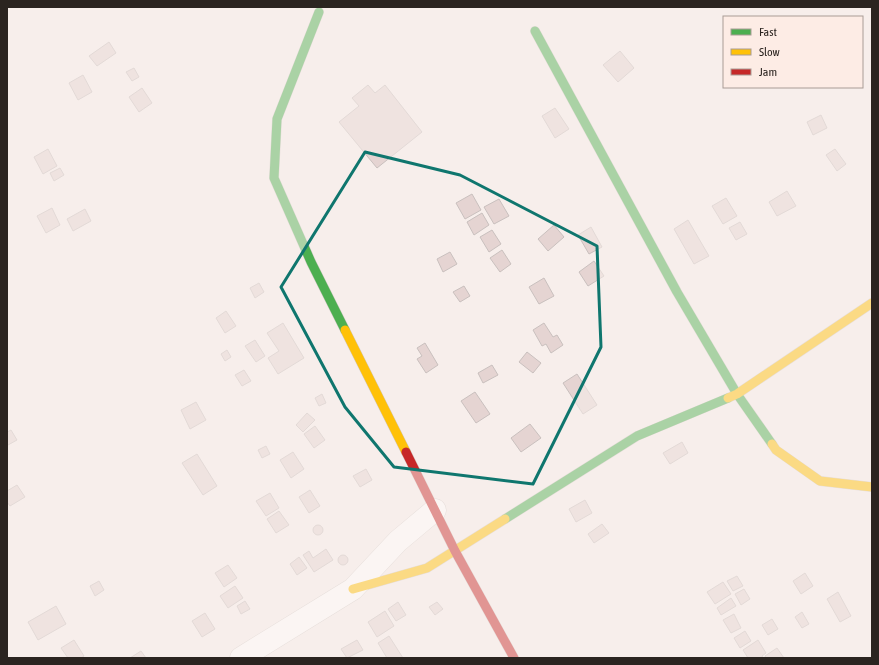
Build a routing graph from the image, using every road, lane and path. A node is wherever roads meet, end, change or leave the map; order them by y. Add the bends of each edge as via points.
1 (319, 12) dead end
2 (535, 31) dead end
3 (872, 303) edge
4 (737, 394) junction
5 (872, 487) edge
6 (435, 510) junction
7 (455, 551) junction
8 (353, 589) junction
9 (241, 658) edge
10 (514, 658) edge

1 - 6 street via 277,119 274,178 311,262
2 - 4 street via 677,292
3 - 4 street
4 - 5 street via 776,450 820,481
4 - 7 street via 637,436
6 - 7 street
6 - 8 street via 398,541
7 - 8 street via 427,568
7 - 10 street
8 - 9 street

